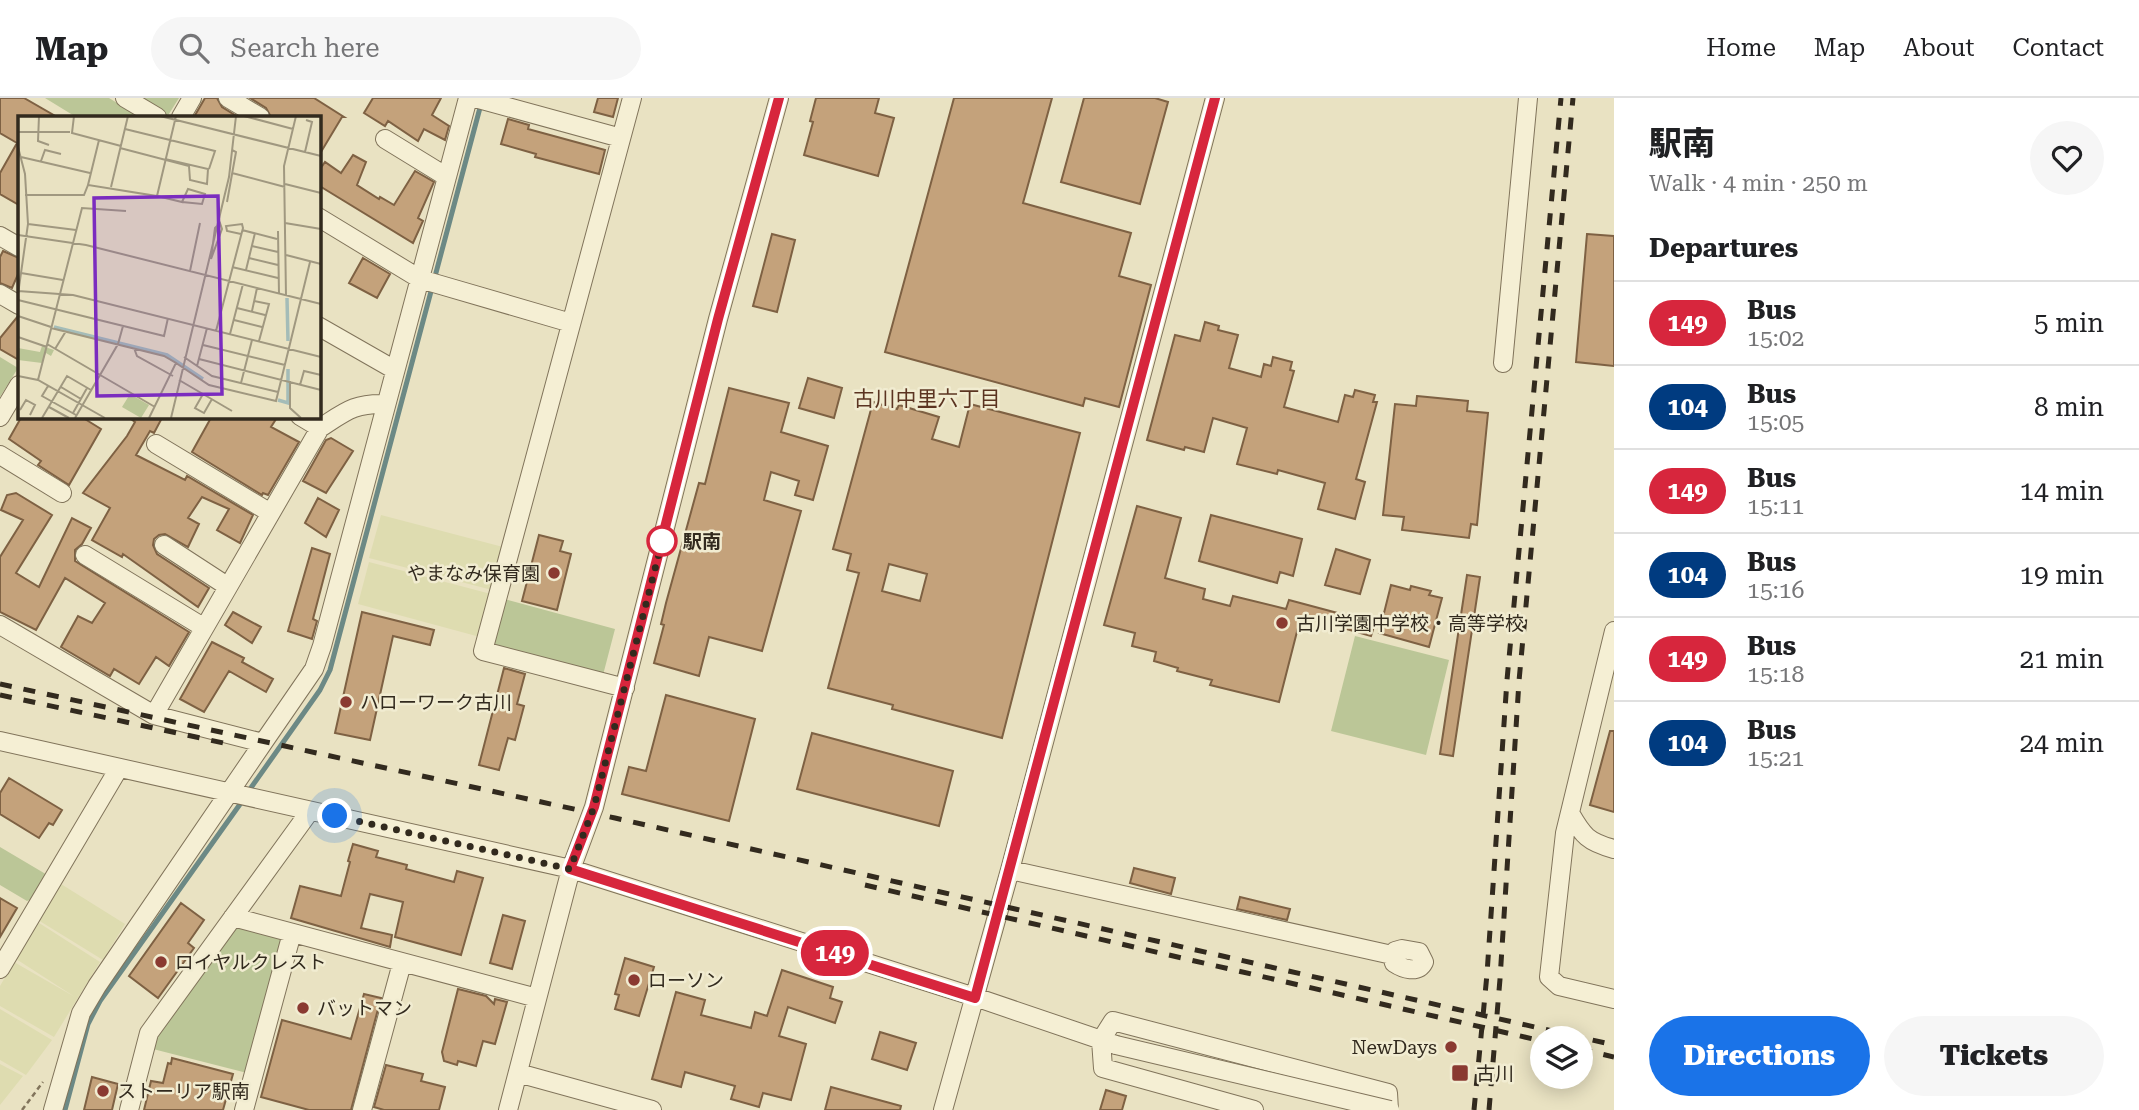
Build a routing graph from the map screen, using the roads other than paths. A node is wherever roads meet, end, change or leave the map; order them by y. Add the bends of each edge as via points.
1 (125, 98) edge
2 (192, 98) edge
3 (228, 98) edge
4 (468, 98) edge
5 (632, 98) edge
6 (779, 98) edge
7 (1215, 98) edge
8 (1528, 98) edge
9 (480, 99) edge
10 (154, 116) edge
11 (182, 116) edge
12 (258, 116) edge
13 (621, 138) junction
14 (385, 139) dead end
15 (447, 177) junction
16 (320, 218) edge
17 (0, 236) edge
18 (18, 246) edge
19 (428, 282) junction
20 (0, 294) edge
21 (18, 303) edge
22 (570, 323) junction
23 (320, 327) edge
24 (1503, 363) dead end
25 (395, 370) junction
26 (18, 388) edge
27 (385, 404) junction
28 (0, 417) edge
29 (303, 418) edge
30 (320, 428) junction
31 (156, 444) dead end
32 (0, 455) edge
33 (62, 493) dead end
34 (269, 512) junction
35 (164, 545) dead end
36 (85, 555) dead end
37 (228, 586) junction
38 (0, 625) edge
39 (204, 627) junction
40 (1614, 631) edge
41 (625, 688) junction
42 (154, 715) junction
43 (0, 741) edge
44 (263, 743) junction
45 (118, 768) junction
46 (240, 795) junction
47 (310, 811) junction
48 (1570, 813) junction
49 (1614, 849) edge
50 (570, 869) junction
51 (1010, 870) junction
52 (233, 917) junction
53 (292, 933) junction
54 (1392, 955) dead end
55 (2, 960) edge
56 (402, 963) junction
57 (537, 998) junction
58 (975, 998) junction
59 (1614, 999) edge
60 (1109, 1043) junction
61 (517, 1073) junction
62 (1194, 1102) edge
63 (52, 1110) edge
64 (129, 1110) edge
65 (244, 1110) edge
66 (362, 1110) edge
67 (508, 1110) edge
68 (652, 1110) edge
69 (943, 1110) edge
70 (1254, 1110) edge
71 (1389, 1110) edge

1 - 10 street
2 - 11 street
3 - 12 street
4 - 15 street
5 - 13 street
6 - 41 street
7 - 51 street
8 - 24 street
9 - 13 street
13 - 22 street
14 - 15 street
15 - 19 street
16 - 19 street
17 - 18 street
19 - 22 street
19 - 25 street
20 - 21 street
22 - 41 street via 483,651
23 - 25 street
25 - 27 street
26 - 28 street
27 - 30 street via 363,404
27 - 44 street via 314,669
29 - 30 street
30 - 34 street
31 - 34 street
32 - 33 street
34 - 37 street
35 - 37 street
36 - 39 street
37 - 39 street
38 - 42 street
39 - 42 street
40 - 48 street
41 - 50 street via 594,807
42 - 44 street
43 - 45 street
44 - 46 street
45 - 46 street
45 - 55 street
46 - 47 street
46 - 63 street via 86,1004
47 - 50 street
47 - 52 street
48 - 49 street via 1581,833 1595,844
48 - 59 street via 1549,977 1559,986
50 - 57 street
50 - 58 street
51 - 54 street
51 - 58 street
52 - 53 street
52 - 64 street via 149,1033
53 - 56 street
53 - 65 street
56 - 57 street
56 - 66 street
57 - 61 street
58 - 60 street
58 - 69 street
60 - 62 street via 1103,1068
60 - 71 street, bridge
61 - 67 street
61 - 68 street
62 - 70 street

